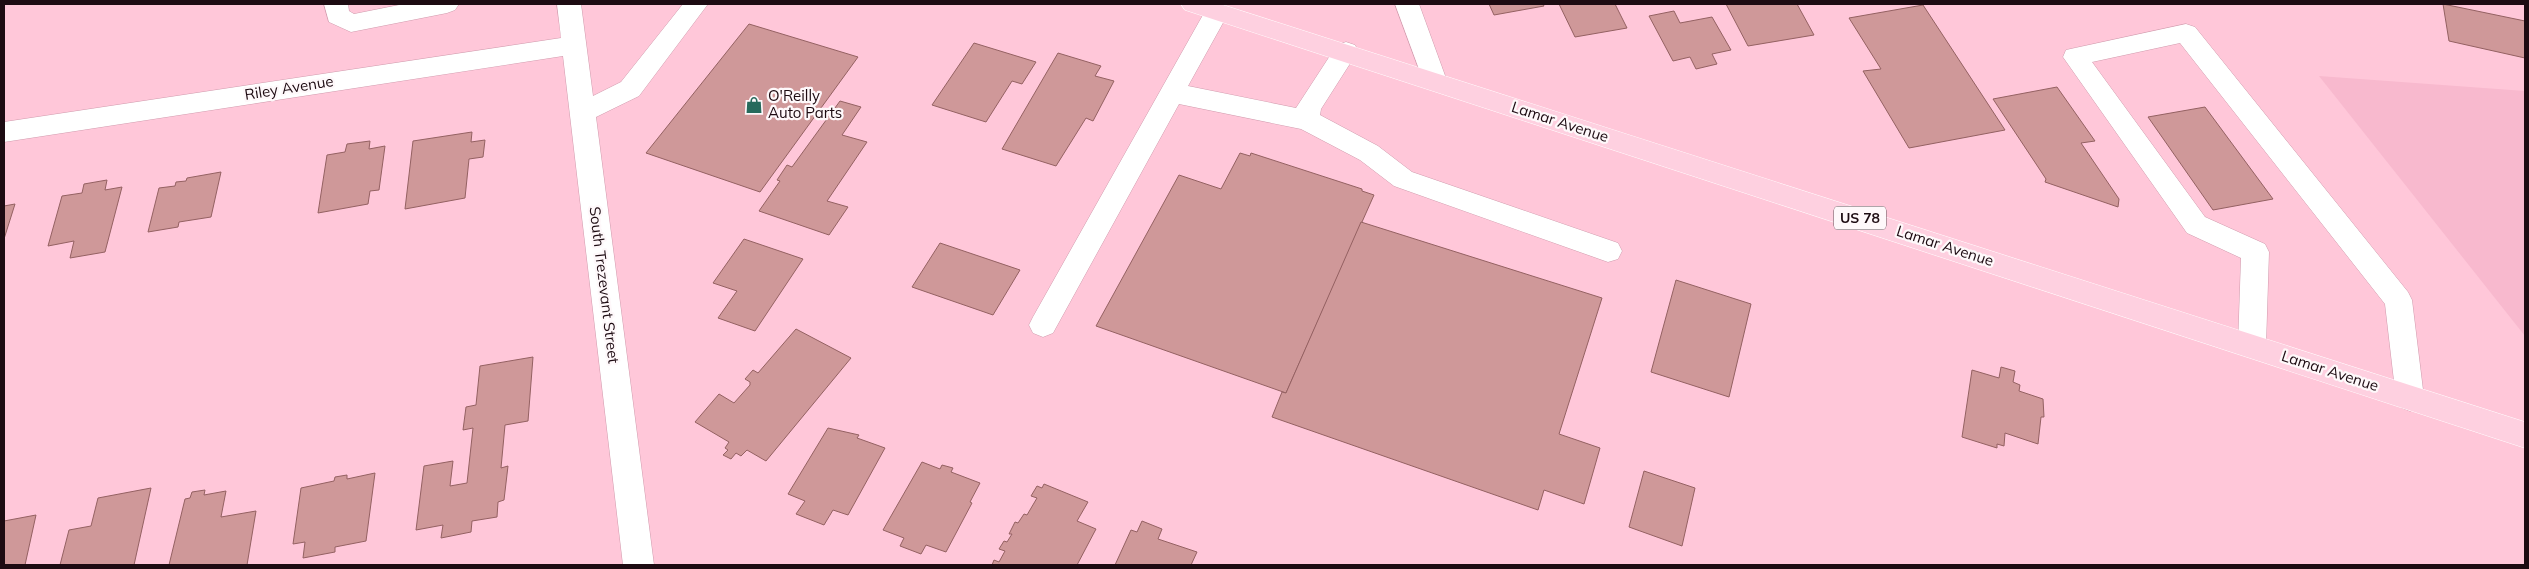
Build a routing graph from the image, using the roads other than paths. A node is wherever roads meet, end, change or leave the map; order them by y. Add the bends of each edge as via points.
1 (336, 4) edge
2 (447, 4) edge
3 (569, 4) edge
4 (696, 4) edge
5 (1407, 4) edge
6 (1205, 8) edge
7 (573, 45) junction
8 (1346, 51) junction
9 (1435, 81) junction
10 (1173, 93) junction
11 (582, 113) junction
12 (1307, 120) junction
13 (4, 132) edge
14 (1608, 251) dead end
15 (1043, 325) dead end
16 (2252, 345) junction
17 (2410, 398) junction
18 (2525, 435) edge
19 (639, 565) edge

1 - 2 street via 338,16 351,23
3 - 7 street, South Trezevant Street
4 - 11 street via 630,89
5 - 9 street
6 - 8 main road, Lamar Avenue / US 78
6 - 10 street
7 - 11 street, South Trezevant Street
7 - 13 street, Riley Avenue
8 - 9 main road, Lamar Avenue / US 78
8 - 12 street via 1309,108
9 - 16 main road, Lamar Avenue / US 78
10 - 12 street
10 - 15 street
11 - 19 street, South Trezevant Street
12 - 14 street via 1369,153 1403,179
16 - 17 main road, Lamar Avenue / US 78
16 - 17 street via 2255,252 2196,225 2075,57 2186,33 2398,300
17 - 18 main road, Lamar Avenue / US 78

